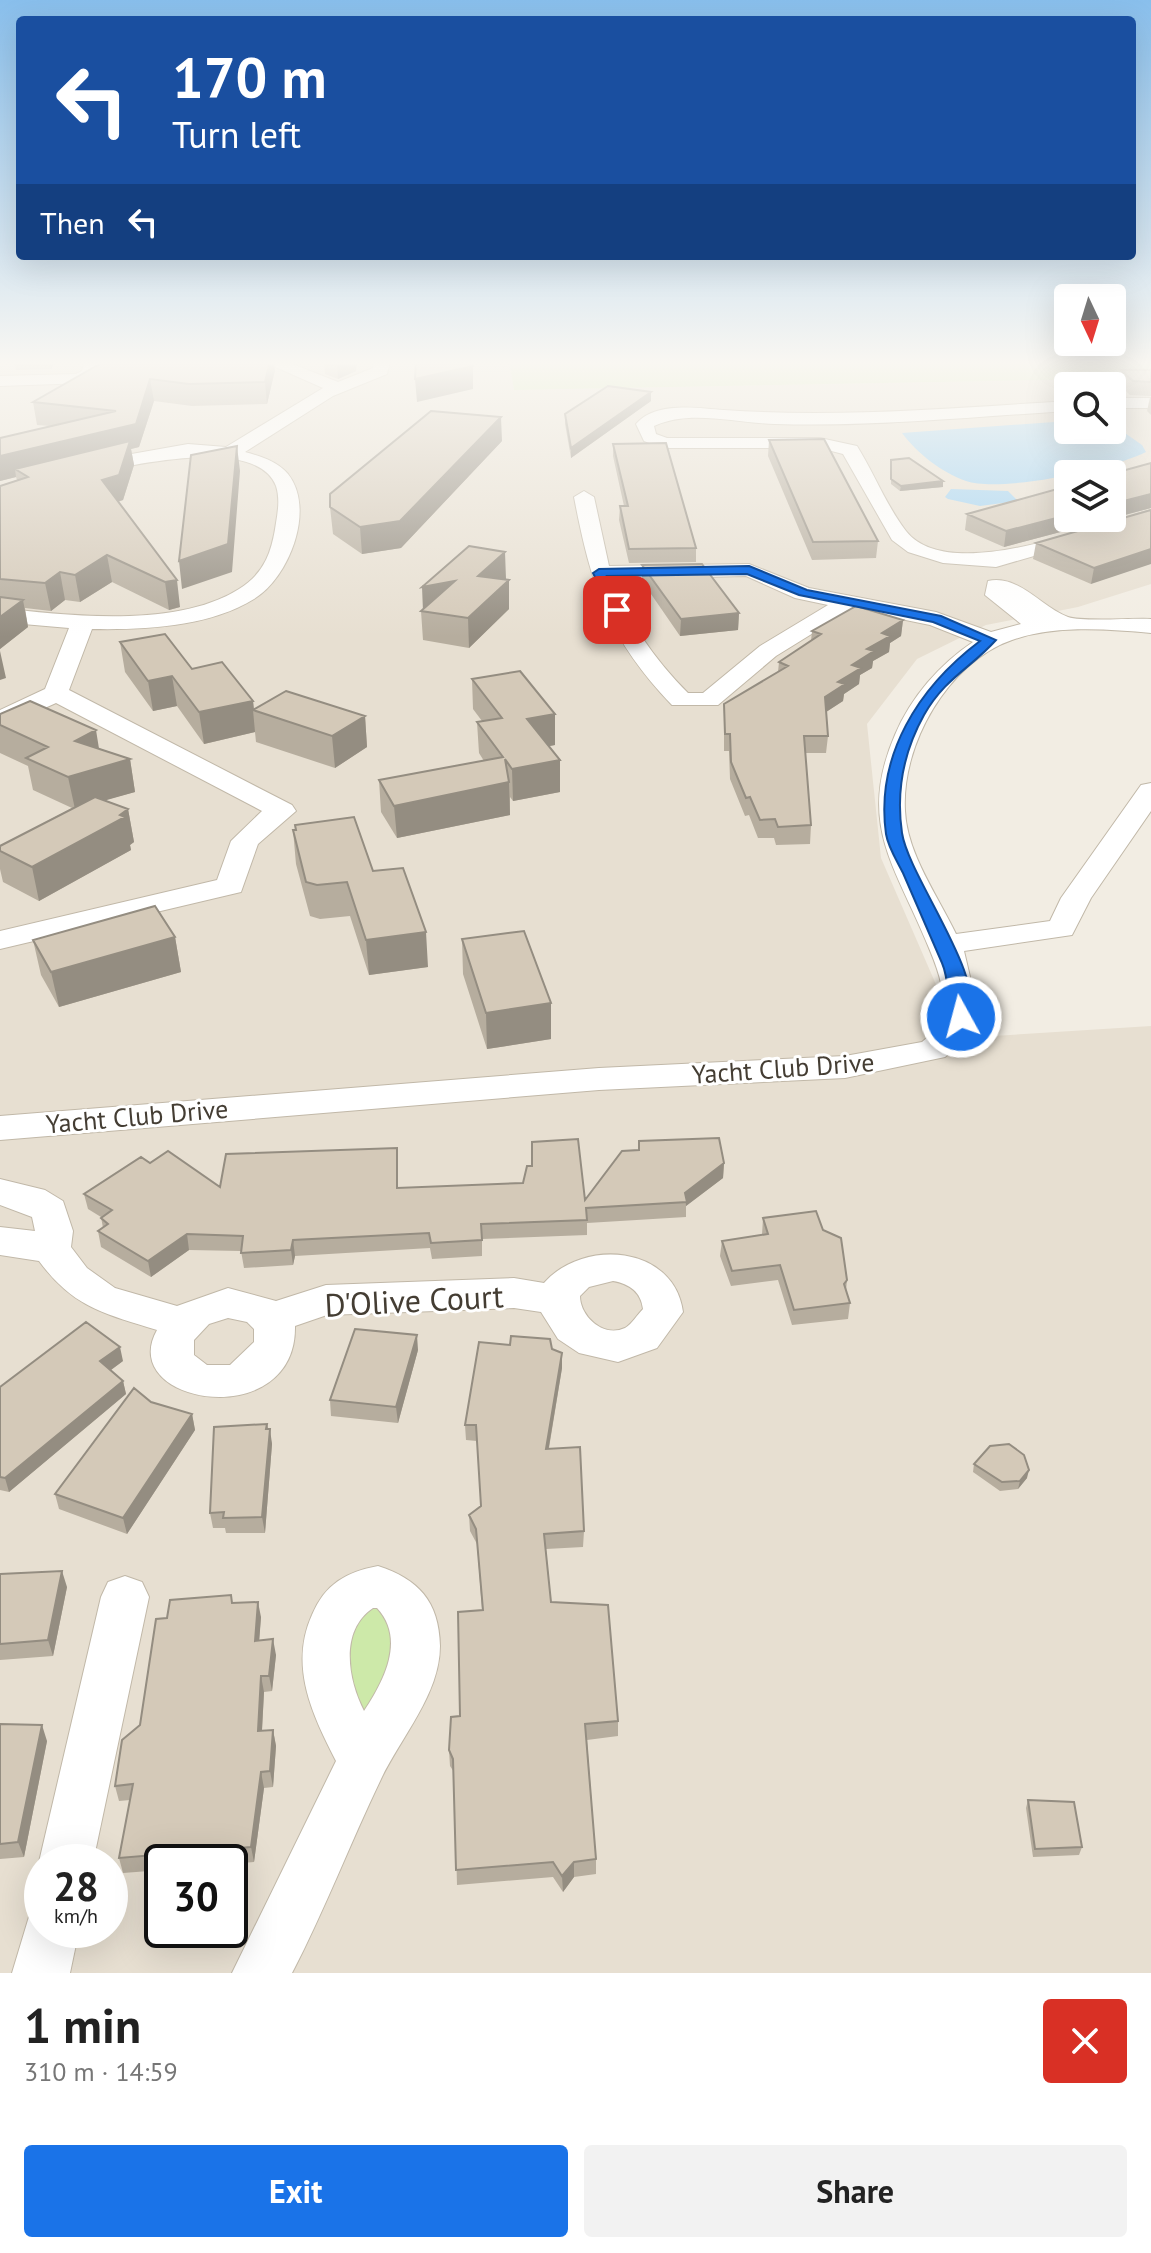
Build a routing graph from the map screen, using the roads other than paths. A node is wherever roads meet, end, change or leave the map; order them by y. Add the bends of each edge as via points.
1 (161, 453) edge
2 (230, 453) edge
3 (852, 453) edge
4 (70, 472) edge
5 (584, 497) dead end
6 (1151, 516) edge
7 (981, 562) junction
8 (599, 573) junction
9 (848, 602) junction
10 (1151, 604) edge
11 (0, 615) edge
12 (1105, 623) junction
13 (82, 625) junction
14 (1151, 626) edge
15 (1054, 627) junction
16 (990, 640) junction
17 (56, 693) junction
18 (0, 720) edge
19 (1151, 791) edge
20 (0, 940) edge
21 (943, 945) junction
22 (0, 1128) edge
23 (0, 1192) edge
24 (0, 1241) edge
25 (51, 1249) junction
26 (558, 1300) dead end
27 (271, 1318) junction
28 (182, 1323) junction
29 (125, 1597) dead end
30 (363, 1760) dead end
31 (70, 1844) edge
32 (47, 1948) edge
33 (41, 1973) edge
34 (261, 1973) edge

1 - 4 street
2 - 13 street via 273,468 286,485 285,535 270,575 234,599 197,613
3 - 7 street via 906,543 927,553
5 - 8 street
6 - 7 street
7 - 15 street via 996,595
8 - 9 street via 746,565 803,593
8 - 9 street via 660,680 681,700 709,700 768,651
9 - 16 street via 936,619
10 - 12 street
11 - 13 street
12 - 14 street, Yacht Club Drive
12 - 15 street, Yacht Club Drive
13 - 17 street
15 - 16 street, Yacht Club Drive
16 - 21 street, Yacht Club Drive via 934,689 916,717 892,780 894,836
17 - 18 street
17 - 20 street via 282,811 260,823 241,843 231,886
19 - 21 street via 1076,898 1061,929
21 - 22 street, Yacht Club Drive via 961,993 961,1017 951,1036 933,1050 906,1058 845,1067 599,1079
23 - 25 street via 32,1199 50,1210
24 - 25 street
25 - 28 street via 73,1278 101,1298
26 - 27 street, D'Olive Court via 514,1293 326,1300
27 - 28 street via 260,1309 228,1303 203,1309
27 - 28 street via 277,1329 272,1355 261,1367 229,1381 211,1382 181,1372 170,1349
29 - 31 street
30 - 34 street via 316,1870
32 - 33 street

